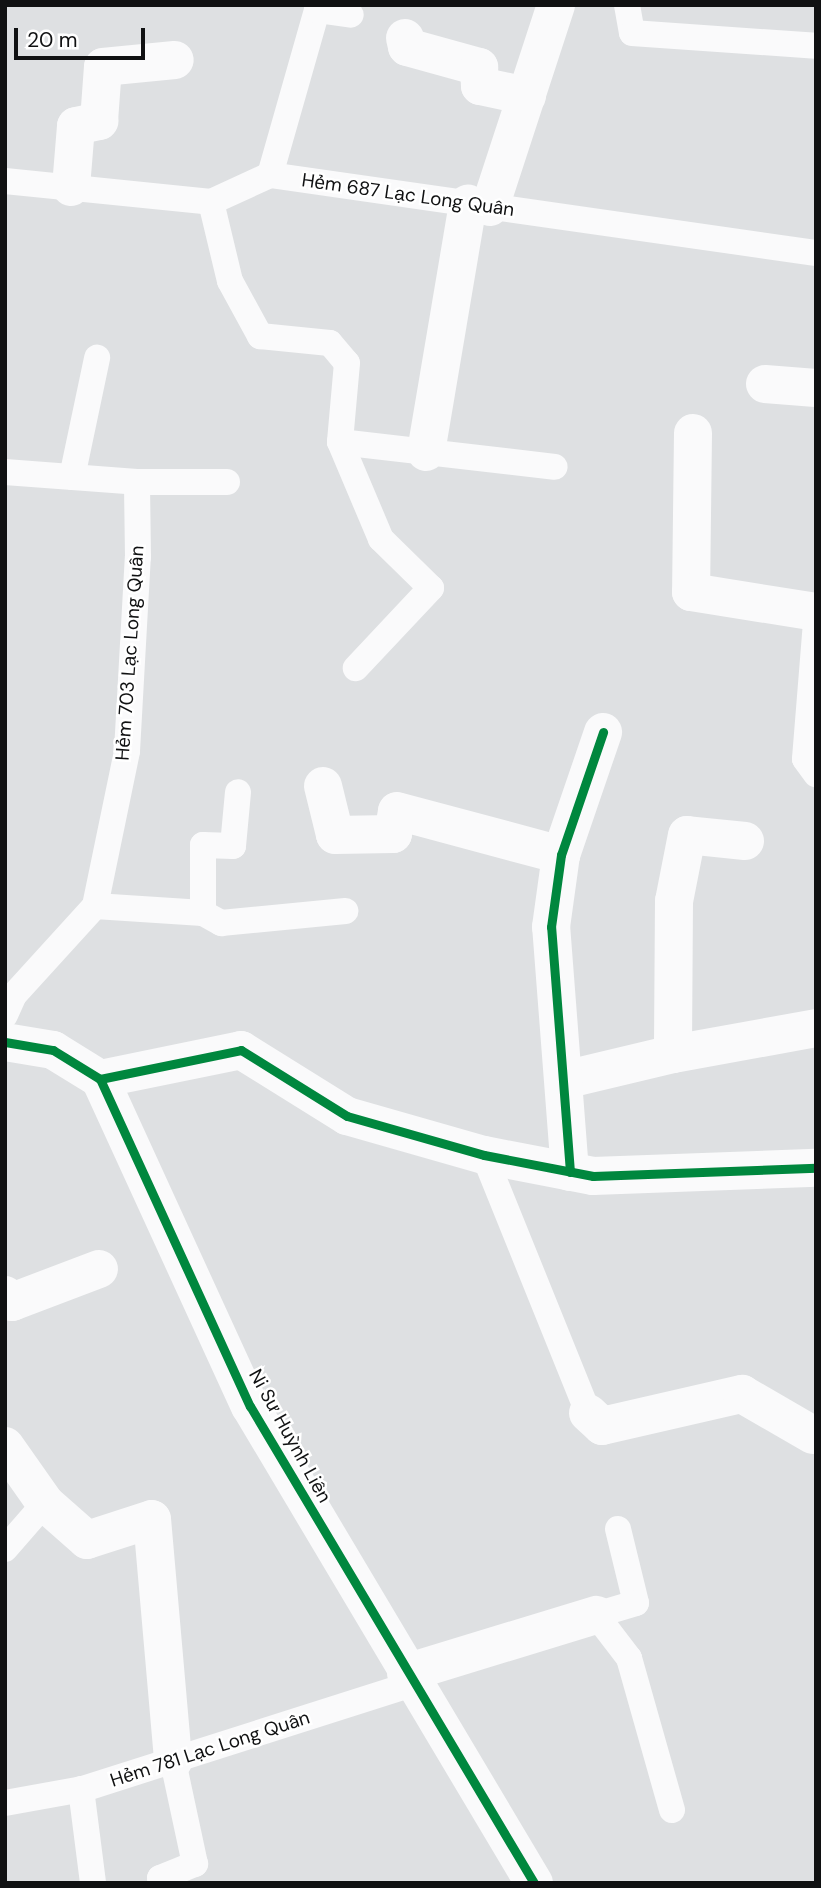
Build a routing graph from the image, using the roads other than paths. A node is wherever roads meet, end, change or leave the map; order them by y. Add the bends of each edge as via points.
1 (556, 5) edge
2 (627, 5) edge
3 (351, 15) dead end
4 (405, 38) dead end
5 (816, 46) edge
6 (175, 60) dead end
7 (527, 96) junction
8 (270, 175) junction
9 (5, 181) edge
10 (71, 187) junction
11 (211, 202) junction
12 (479, 205) junction
13 (816, 253) edge
14 (97, 358) dead end
15 (765, 384) dead end
16 (816, 388) edge
17 (693, 433) dead end
18 (340, 442) junction
19 (426, 452) junction
20 (555, 467) dead end
21 (5, 472) edge
22 (72, 477) junction
23 (138, 482) junction
24 (227, 482) dead end
25 (816, 612) edge
26 (816, 622) edge
27 (356, 668) dead end
28 (603, 732) dead end
29 (816, 774) edge
30 (323, 786) dead end
31 (238, 792) dead end
32 (745, 841) dead end
33 (561, 855) junction
34 (95, 906) junction
35 (345, 911) dead end
36 (203, 913) junction
37 (5, 1015) edge
38 (816, 1028) edge
39 (5, 1042) edge
40 (673, 1054) junction
41 (100, 1079) junction
42 (564, 1080) junction
43 (484, 1156) junction
44 (816, 1168) edge
45 (570, 1172) junction
46 (99, 1269) dead end
47 (5, 1295) edge
48 (588, 1413) joint
49 (815, 1438) edge
50 (5, 1446) edge
51 (45, 1503) junction
52 (618, 1529) dead end
53 (5, 1549) edge
54 (596, 1615) junction
55 (410, 1678) junction
56 (173, 1761) junction
57 (81, 1789) junction
58 (5, 1803) edge
59 (672, 1810) dead end
60 (93, 1883) edge
61 (161, 1883) edge
62 (534, 1883) edge

1 - 7 street
2 - 5 lane via 632,33
3 - 8 lane via 317,9
4 - 7 street via 407,47 479,67 480,86
6 - 10 street via 103,67 99,121 76,126
7 - 12 street
8 - 11 lane
8 - 12 lane, Hẻm 687 Lạc Long Quân
9 - 10 lane
10 - 11 lane
11 - 18 lane via 230,281 260,336 330,343 347,363
12 - 13 lane, Hẻm 687 Lạc Long Quân
12 - 19 street
14 - 22 lane
15 - 16 street
17 - 25 street via 691,592
18 - 19 lane
18 - 27 lane via 381,539 431,587
19 - 20 lane
21 - 22 lane
22 - 23 lane
23 - 24 lane
23 - 34 lane, Hẻm 703 Lạc Long Quân via 127,751
26 - 29 lane via 806,759
28 - 33 street
30 - 33 street via 335,835 393,834 397,811
31 - 36 lane via 233,846 203,845
32 - 40 street via 687,835 674,901
33 - 42 street via 551,927
34 - 36 lane
34 - 37 lane via 14,995
35 - 36 lane via 221,923
38 - 40 street
39 - 41 street via 53,1050
40 - 42 street
41 - 43 street via 241,1049 347,1116
41 - 55 street, Ni Sư Huỳnh Liên via 250,1406
42 - 45 street
43 - 45 street
43 - 48 lane
44 - 45 street via 593,1176
46 - 47 street via 12,1302
48 - 49 street via 602,1426 742,1395
50 - 51 street
51 - 53 lane
51 - 56 street via 87,1539 152,1519
52 - 54 lane via 636,1603
54 - 55 street
54 - 59 lane via 629,1658
55 - 56 lane, Hẻm 781 Lạc Long Quân
55 - 62 street, Ni Sư Huỳnh Liên
56 - 57 lane, Hẻm 781 Lạc Long Quân
56 - 61 lane via 195,1864 160,1878
57 - 58 lane, Hẻm 781 Lạc Long Quân
57 - 60 lane

